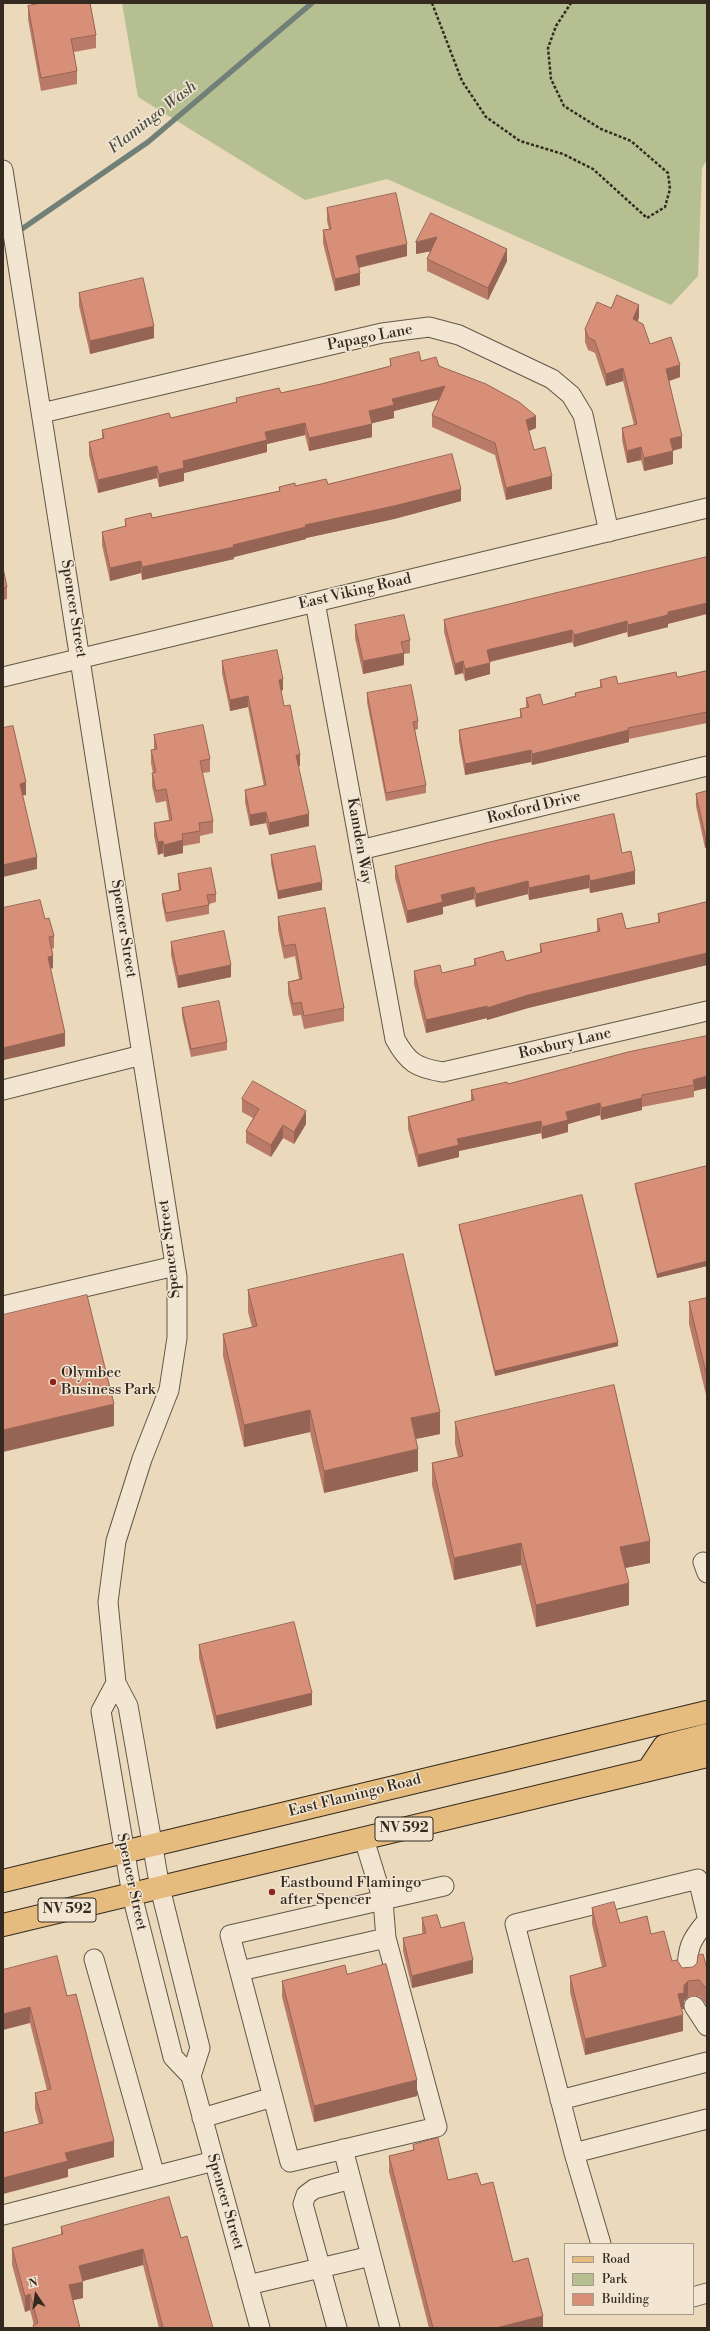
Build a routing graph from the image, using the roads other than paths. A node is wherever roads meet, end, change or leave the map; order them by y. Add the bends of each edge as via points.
1 (4, 176) edge
2 (42, 413) junction
3 (707, 508) edge
4 (609, 532) junction
5 (315, 602) junction
6 (80, 658) junction
7 (3, 677) edge
8 (707, 766) edge
9 (360, 850) junction
10 (707, 1011) edge
11 (142, 1056) junction
12 (422, 1069) joint
13 (3, 1090) edge
14 (175, 1266) junction
15 (3, 1306) edge
16 (116, 1683) junction
17 (707, 1712) edge
18 (707, 1735) edge
19 (707, 1756) edge
20 (648, 1770) junction
21 (364, 1839) junction
22 (152, 1845) junction
23 (124, 1853) junction
24 (3, 1881) edge
25 (444, 1886) dead end
26 (160, 1888) junction
27 (132, 1895) junction
28 (383, 1901) junction
29 (707, 1916) edge
30 (707, 1921) edge
31 (3, 1925) edge
32 (386, 1938) junction
33 (94, 1959) dead end
34 (240, 1971) junction
35 (687, 1974) edge
36 (694, 2006) dead end
37 (707, 2026) edge
38 (707, 2062) edge
39 (191, 2076) junction
40 (273, 2097) junction
41 (560, 2100) junction
42 (202, 2118) junction
43 (707, 2119) edge
44 (343, 2149) junction
45 (574, 2153) junction
46 (214, 2161) junction
47 (155, 2176) junction
48 (351, 2179) junction
49 (3, 2215) edge
50 (601, 2243) edge
51 (371, 2256) junction
52 (320, 2268) junction
53 (248, 2284) junction
54 (707, 2294) edge
55 (694, 2297) edge
56 (260, 2328) edge
57 (337, 2328) edge
58 (390, 2328) edge

1 - 2 street, Spencer Street
2 - 4 street, Papago Lane via 382,333 428,327 473,341 552,379 571,395 583,415
2 - 6 street, Spencer Street
3 - 4 street, East Viking Road
4 - 5 street, East Viking Road
5 - 6 street, East Viking Road
5 - 9 street, Kamden Way
6 - 7 street, East Viking Road
6 - 11 street, Spencer Street
8 - 9 street, Roxford Drive
9 - 12 street, Kamden Way via 395,1039 405,1056
10 - 12 street, Roxbury Lane via 443,1072
11 - 13 street
11 - 14 street, Spencer Street
14 - 15 street
14 - 16 street, Spencer Street via 177,1338 169,1390 142,1459 116,1541 108,1602
16 - 22 street, Spencer Street via 128,1706
16 - 23 street, Spencer Street via 101,1711
17 - 22 main road, East Flamingo Road
18 - 20 main road via 664,1746
19 - 20 main road, NV 592
20 - 21 main road, NV 592
21 - 26 main road, NV 592
21 - 28 street
22 - 23 main road, East Flamingo Road
22 - 26 street, Spencer Street
23 - 24 main road, East Flamingo Road
23 - 27 street, Spencer Street
25 - 28 street
26 - 27 main road, NV 592
26 - 39 street, Spencer Street via 200,2048
27 - 31 main road, NV 592
27 - 39 street, Spencer Street via 173,2057
28 - 32 street
28 - 34 street via 230,1935
29 - 41 street via 698,1879 515,1924
30 - 35 street via 694,1936 687,1952
32 - 34 street
32 - 44 street via 437,2127
33 - 47 street
34 - 40 street
36 - 37 street
38 - 41 street
39 - 42 street, Spencer Street
40 - 42 street
40 - 44 street via 290,2162
41 - 45 street
42 - 46 street, Spencer Street
43 - 45 street
44 - 48 street
45 - 50 street
46 - 47 street
46 - 53 street, Spencer Street
47 - 49 street
48 - 51 street
48 - 52 street via 314,2189 306,2195 303,2204
51 - 52 street
51 - 58 street
52 - 53 street
52 - 57 street
53 - 56 street, Spencer Street
54 - 55 street

